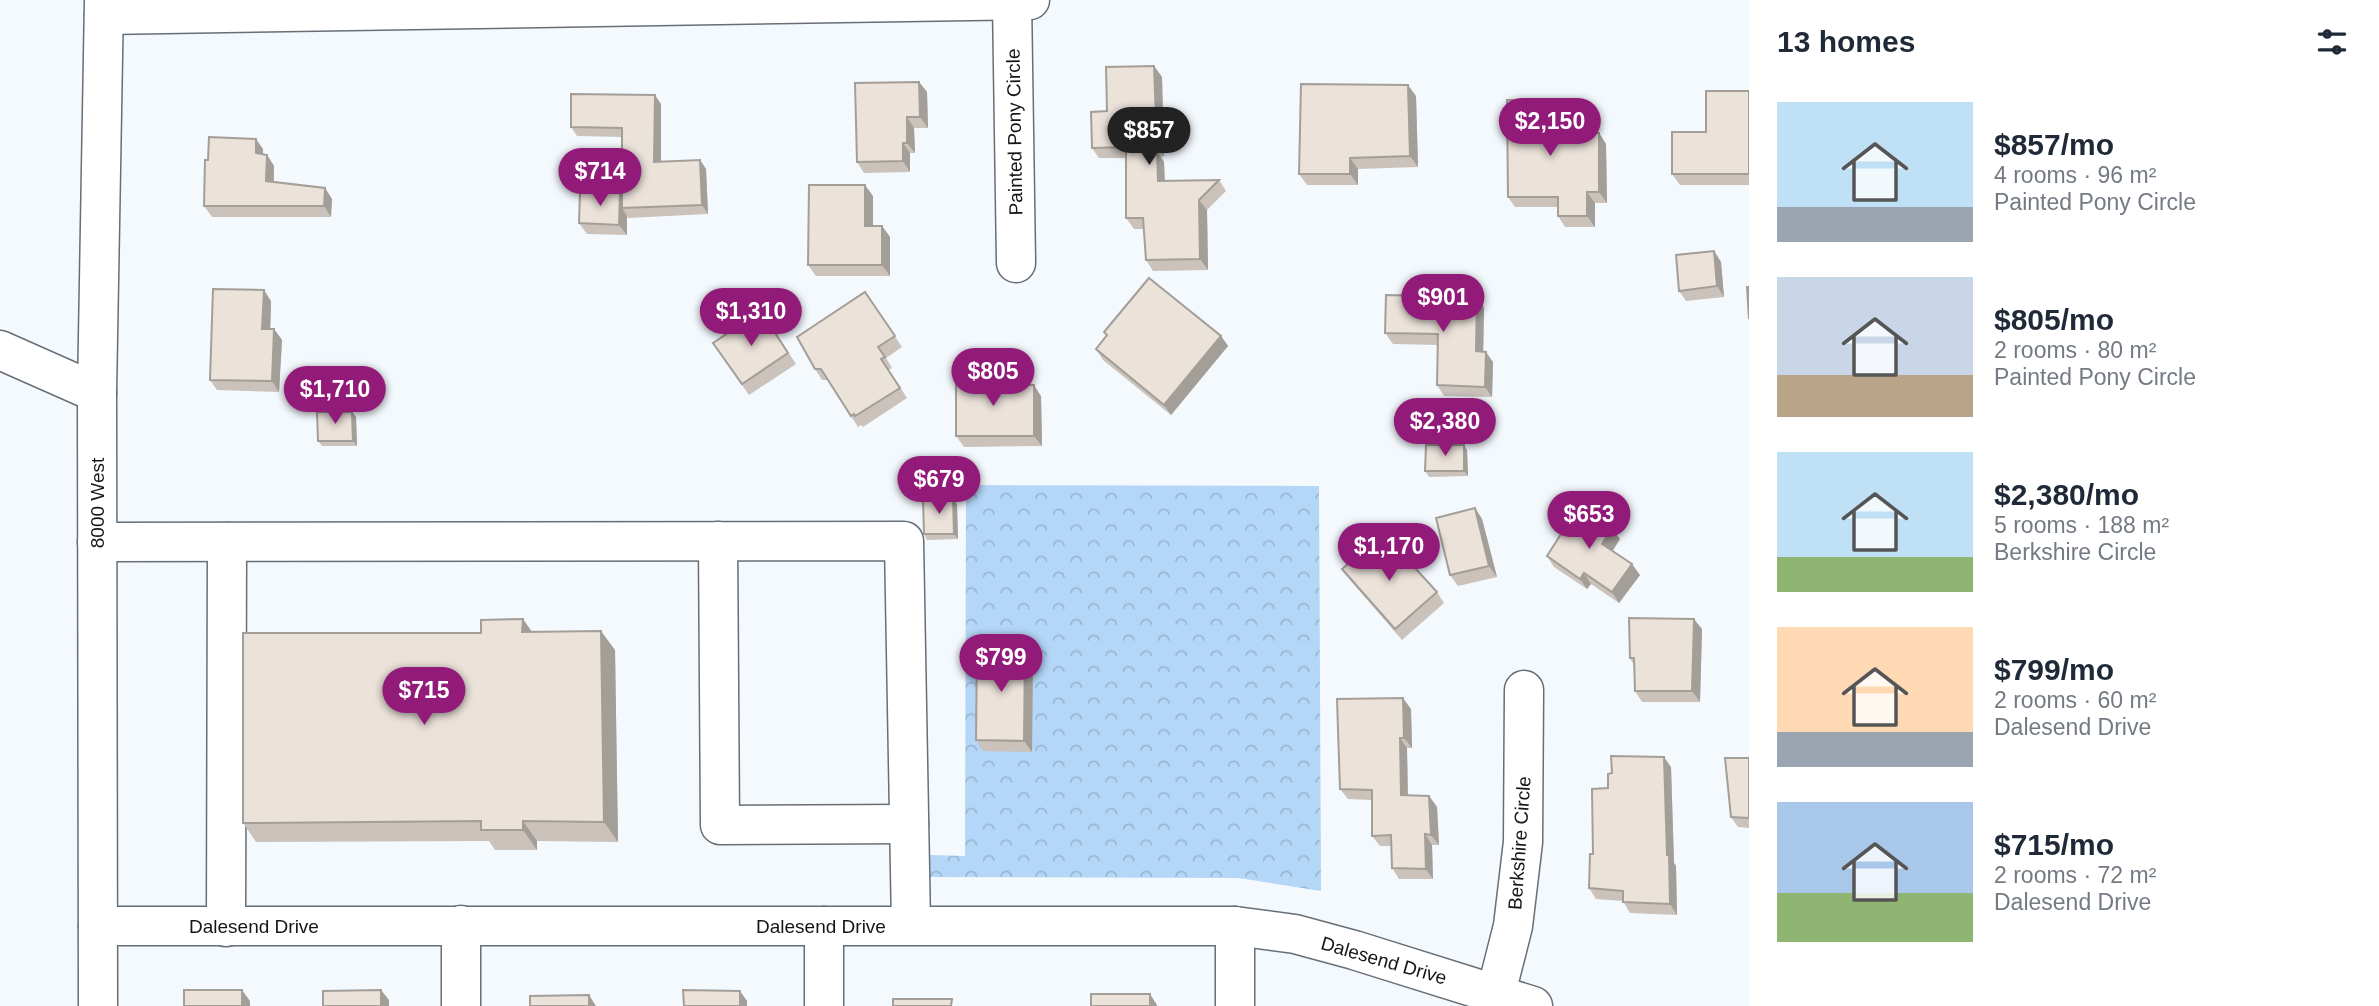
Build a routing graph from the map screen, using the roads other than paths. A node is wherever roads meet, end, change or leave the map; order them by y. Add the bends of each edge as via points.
1 (1030, 0) edge
2 (1012, 1) edge
3 (104, 8) edge
4 (1016, 263) dead end
5 (0, 350) edge
6 (97, 393) junction
7 (718, 541) junction
8 (97, 542) junction
9 (227, 542) junction
10 (1524, 690) dead end
11 (909, 824) junction
12 (461, 925) junction
13 (911, 925) junction
14 (98, 926) junction
15 (824, 926) junction
16 (1234, 926) junction
17 (226, 927) junction
18 (1496, 993) junction
19 (98, 1006) edge
20 (461, 1006) edge
21 (824, 1006) edge
22 (1235, 1006) edge
23 (1533, 1006) edge

1 - 2 street
2 - 3 street
2 - 4 street, Painted Pony Circle
3 - 6 street, 8000 West
5 - 6 street
6 - 8 street, 8000 West
7 - 9 street
7 - 11 street via 904,541
7 - 11 street via 720,825
8 - 9 street
8 - 14 street, 8000 West
9 - 17 street
10 - 18 street, Berkshire Circle via 1523,842 1513,926
11 - 13 street
12 - 15 street, Dalesend Drive
12 - 17 street, Dalesend Drive
12 - 20 street
13 - 15 street, Dalesend Drive
13 - 16 street, Dalesend Drive
14 - 17 street, Dalesend Drive
14 - 19 street, 8000 West
15 - 21 street
16 - 18 street, Dalesend Drive via 1295,934
16 - 22 street
18 - 23 street, Dalesend Drive

